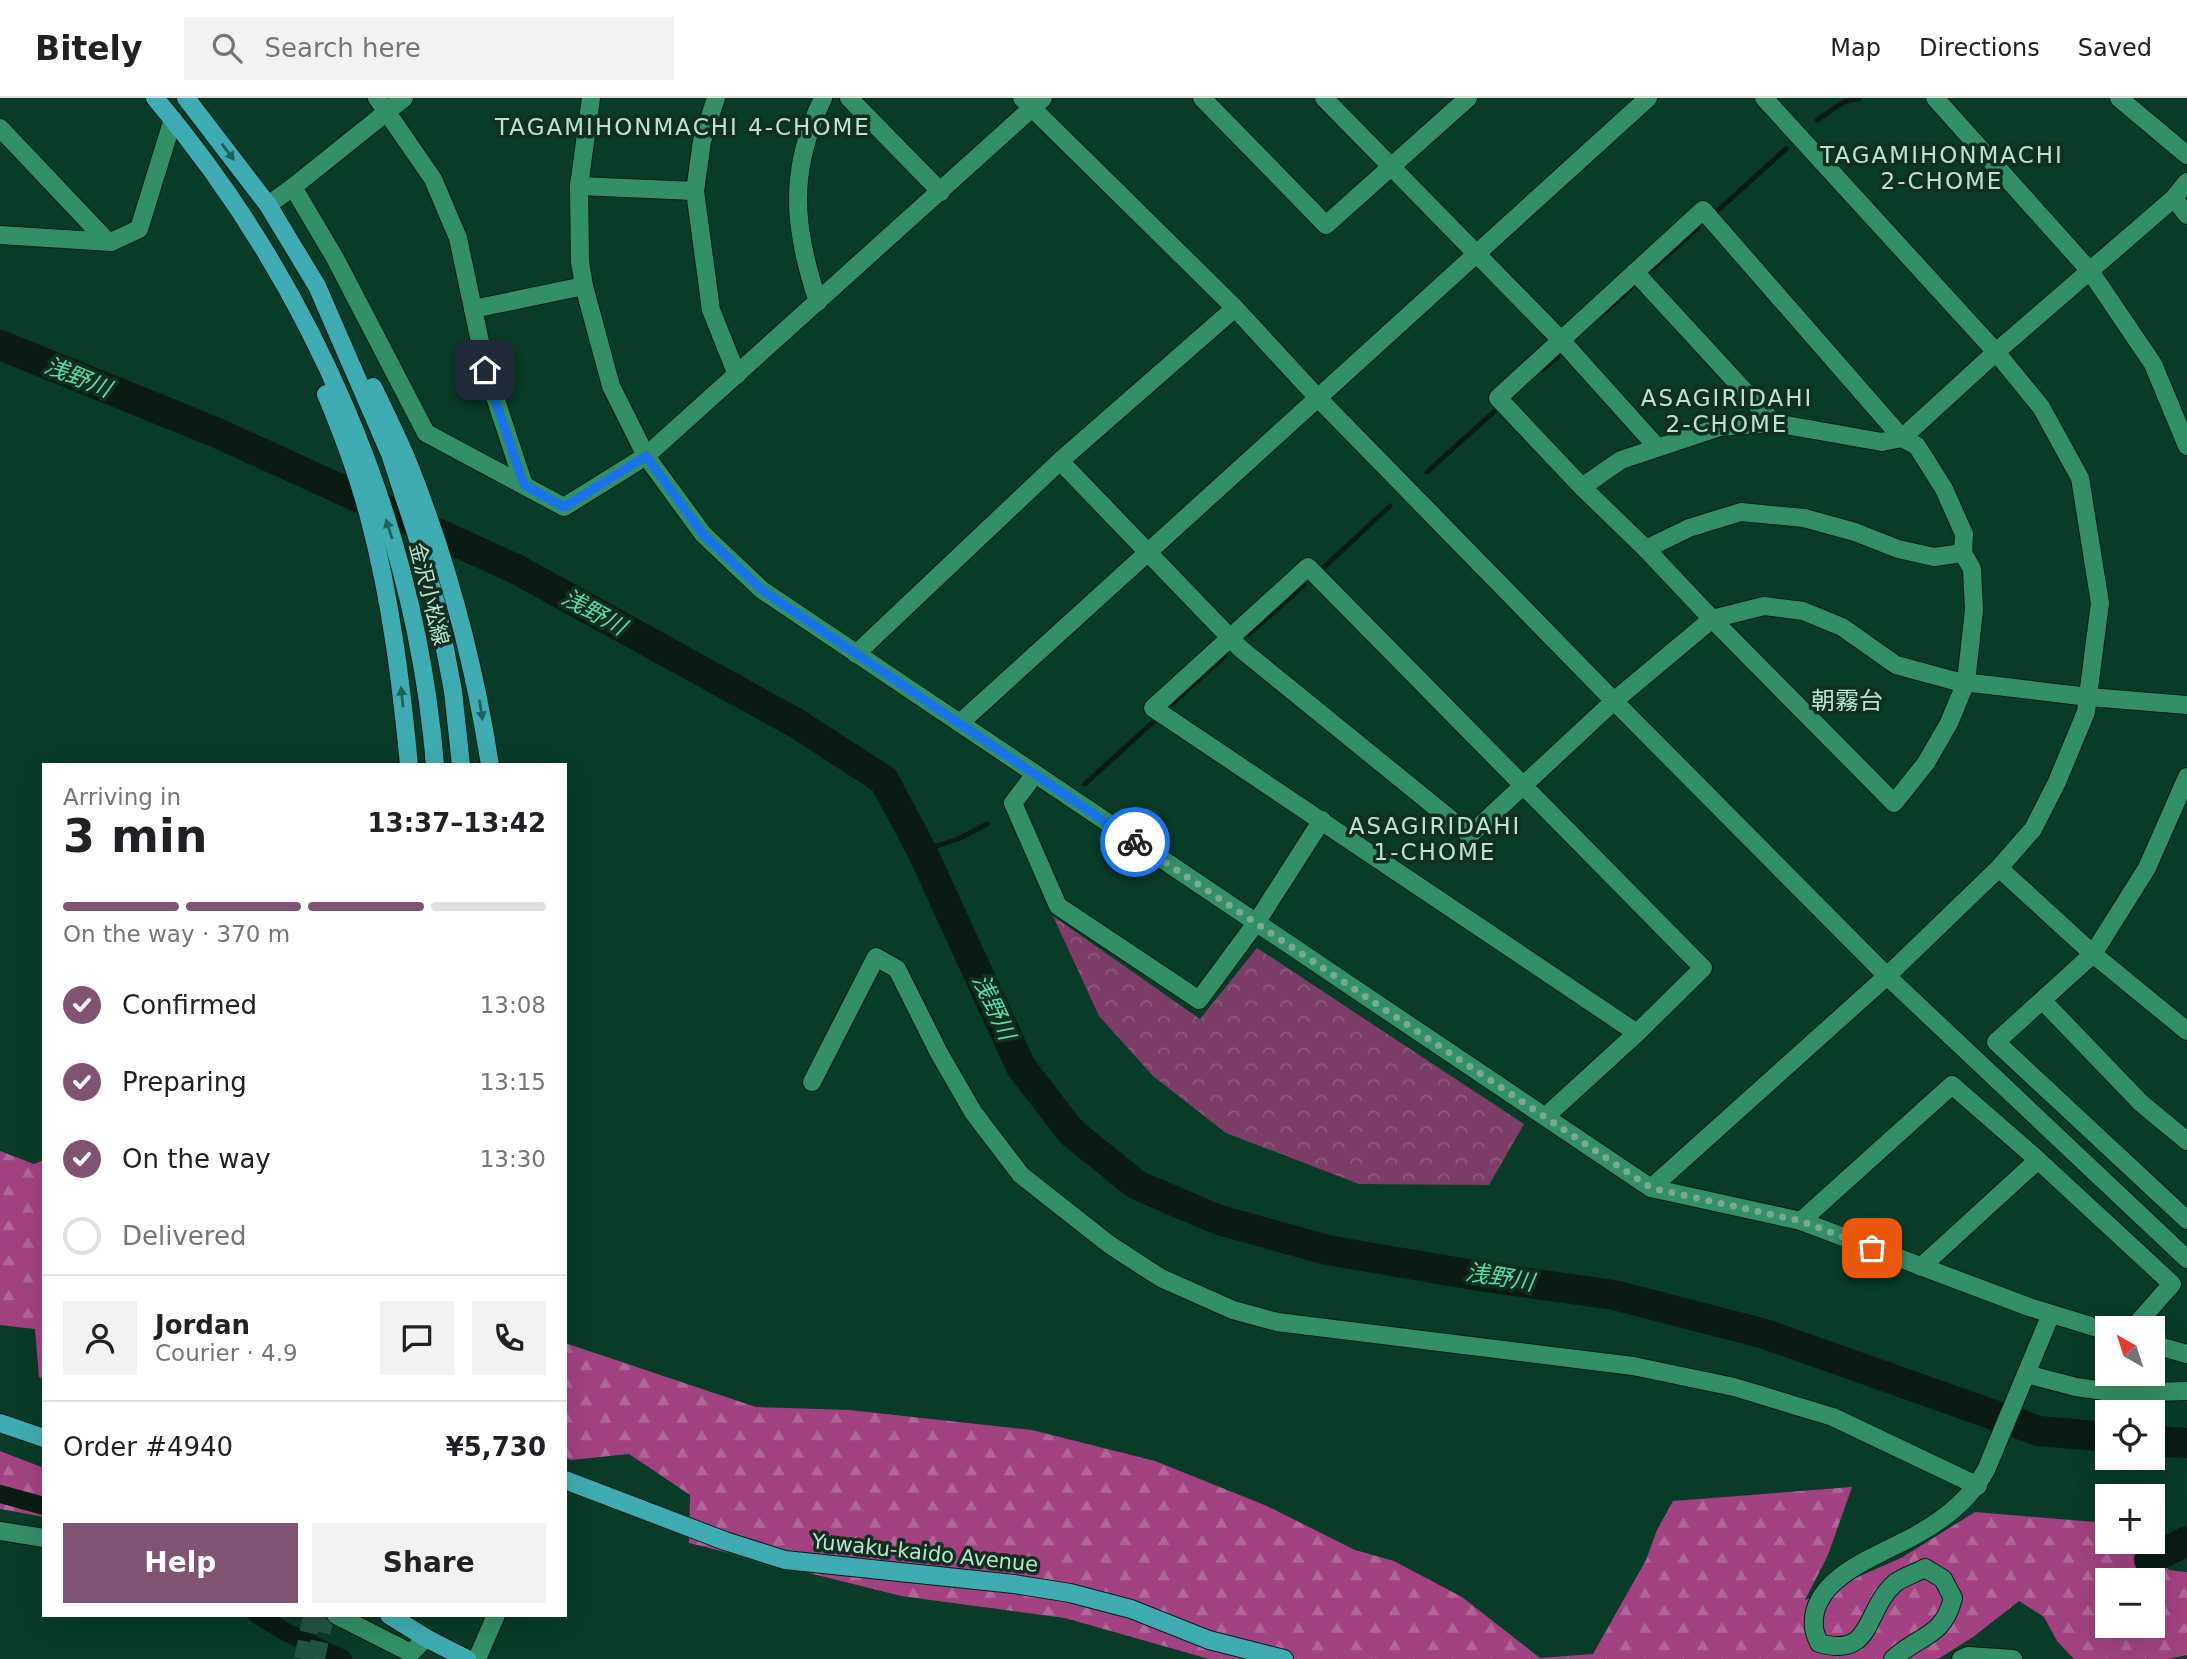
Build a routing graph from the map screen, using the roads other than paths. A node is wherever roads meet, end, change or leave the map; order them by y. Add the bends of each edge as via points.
1 (155, 98) edge
2 (186, 98) edge
3 (404, 98) edge
4 (591, 98) edge
5 (716, 98) edge
6 (823, 98) edge
7 (849, 98) edge
8 (1202, 98) edge
9 (1324, 98) edge
10 (1468, 98) edge
11 (1648, 98) edge
12 (1764, 98) edge
13 (1935, 98) edge
14 (2119, 98) edge
15 (1032, 101) edge
16 (382, 105) edge
17 (173, 119) junction
18 (0, 128) edge
19 (2187, 155) edge
20 (1391, 167) junction
21 (2187, 182) edge
22 (579, 186) junction
23 (293, 187) junction
24 (695, 191) junction
25 (941, 192) junction
26 (2174, 198) junction
27 (268, 205) junction
28 (2187, 215) edge
29 (0, 234) edge
30 (107, 242) junction
31 (1476, 255) junction
32 (274, 267) junction
33 (2090, 271) junction
34 (1635, 272) junction
35 (317, 286) junction
36 (584, 286) junction
37 (817, 302) junction
38 (1235, 308) junction
39 (473, 309) junction
40 (1560, 339) junction
41 (1996, 352) junction
42 (737, 375) junction
43 (1318, 398) junction
44 (1774, 423) junction
45 (1902, 438) junction
46 (1657, 446) junction
47 (2187, 446) edge
48 (646, 456) junction
49 (1060, 461) junction
50 (524, 485) junction
51 (1582, 487) junction
52 (1646, 550) junction
53 (1146, 552) junction
54 (1963, 553) junction
55 (1712, 619) junction
56 (1230, 638) junction
57 (856, 654) junction
58 (1966, 682) junction
59 (2089, 697) junction
60 (1614, 701) junction
61 (2187, 705) edge
62 (960, 723) junction
63 (409, 763) edge
64 (435, 763) edge
65 (461, 763) edge
66 (490, 763) edge
67 (1035, 774) junction
68 (2187, 777) edge
69 (1523, 785) junction
70 (1322, 820) junction
71 (1999, 868) junction
72 (1256, 923) junction
73 (2094, 954) junction
74 (1887, 976) junction
75 (2043, 1001) junction
76 (2184, 1022) edge
77 (1637, 1033) junction
78 (812, 1082) dead end
79 (1545, 1117) junction
80 (2187, 1141) edge
81 (2038, 1160) junction
82 (1651, 1188) junction
83 (2187, 1220) edge
84 (1801, 1221) junction
85 (2187, 1259) edge
86 (1920, 1267) junction
87 (2051, 1314) junction
88 (2144, 1316) edge
89 (2095, 1327) edge
90 (2165, 1348) edge
91 (2187, 1354) edge
92 (2024, 1377) junction
93 (2187, 1391) edge
94 (0, 1423) edge
95 (42, 1437) edge
96 (1982, 1478) junction
97 (567, 1481) edge
98 (0, 1531) edge
99 (42, 1538) edge
100 (340, 1617) edge
101 (392, 1617) edge
102 (495, 1617) edge
103 (426, 1638) junction
104 (467, 1659) edge
105 (477, 1659) edge
106 (1284, 1659) edge
107 (1892, 1659) edge
108 (1961, 1659) edge
109 (2013, 1659) edge

1 - 17 main road
2 -> 27 main road
3 - 16 street
4 - 22 street
5 - 24 street via 702,141
6 - 37 street via 811,123 797,182 799,232
7 - 25 street
8 - 20 street via 1326,225
9 - 20 street
10 - 20 street
11 - 31 street
12 - 41 street
13 - 33 street
14 - 19 street
15 - 25 street
15 - 38 street
16 - 23 street
16 - 39 street via 433,179 458,237
17 - 30 street via 139,229
17 - 32 main road via 236,204
18 - 30 street
20 - 31 street
21 - 26 street
22 - 24 street
22 - 36 street
23 - 27 street
23 - 50 street via 426,433
24 - 42 street via 711,310
25 - 37 street
26 - 28 street
26 - 33 street
27 - 35 main road
29 - 30 street
31 - 40 street
31 - 43 street
63 -> 32 main road via 397,652 370,520 340,430
64 -> 32 main road, 金沢小松線 via 422,660 395,547 359,439
33 - 41 street
33 - 47 street via 2153,364
34 - 40 street
34 - 44 street
34 - 45 street via 1703,210
35 - 65 main road, 金沢小松線 via 390,454 416,533 437,607
35 -> 66 main road via 358,355 408,464 460,619
36 - 39 street
36 - 48 street via 611,386
37 - 42 street
38 - 43 street
38 - 49 street
39 - 50 street via 485,370
40 - 46 street
40 - 51 street via 1498,398
41 - 45 street
41 - 59 street via 2041,407 2080,478 2100,603
42 - 48 street
43 - 53 street
43 - 60 street
44 - 45 street via 1882,442
44 - 46 street via 1720,427
45 - 54 street via 1917,446 1944,489 1964,534
46 - 51 street via 1622,460
48 - 50 street via 564,507
48 - 57 street via 703,534 762,590
49 - 53 street
49 - 57 street
51 - 52 street
52 - 54 street via 1689,528 1741,512 1804,518 1934,556
52 - 55 street
53 - 56 street
53 - 62 street
54 - 58 street via 1972,569 1974,610
55 - 58 street via 1764,606 1803,611 1842,627 1896,665
55 - 58 street via 1894,803 1926,764
55 - 60 street
56 - 69 street via 1470,835
56 - 69 street via 1308,567
56 - 70 street via 1153,708
57 - 62 street
58 - 59 street
59 - 61 street
59 - 71 street via 2057,782 2033,829
60 - 69 street
60 - 74 street
62 - 67 street
67 - 72 street
67 - 72 street via 1013,803 1058,905 1069,913 1199,1000
68 - 73 street via 2147,868
69 - 77 street via 1703,968
70 - 72 street
70 - 77 street
71 - 73 street
71 - 74 street
72 - 79 street
73 - 75 street
73 - 76 street
74 - 82 street
74 - 85 street
75 - 80 street via 2141,1103
75 - 83 street via 1996,1042
77 - 79 street
78 - 96 street via 876,957 897,969 974,1112 1021,1175 1110,1245 1171,1283 1233,1310 1277,1322 1633,1366 1734,1387 1833,1417
79 - 82 street
81 - 84 street via 1952,1085
81 - 86 street
81 - 88 street via 2172,1284
82 - 84 street
84 - 86 street
86 - 87 street
87 - 89 street
87 - 92 street
90 - 91 street
92 - 93 street via 2119,1393
92 - 96 street
94 - 95 main road
96 - 107 street via 1958,1506 1917,1535 1858,1563 1817,1604 1814,1627 1819,1643 1847,1649 1865,1636 1873,1614 1896,1583 1925,1568 1943,1579 1953,1598 1949,1615 1941,1627
97 - 106 main road, Yuwaku-kaido Avenue via 785,1560 1070,1593 1131,1609 1209,1640
98 - 99 street
100 - 103 street via 411,1653
101 - 103 main road
102 - 105 street
103 - 104 main road
108 - 109 street

